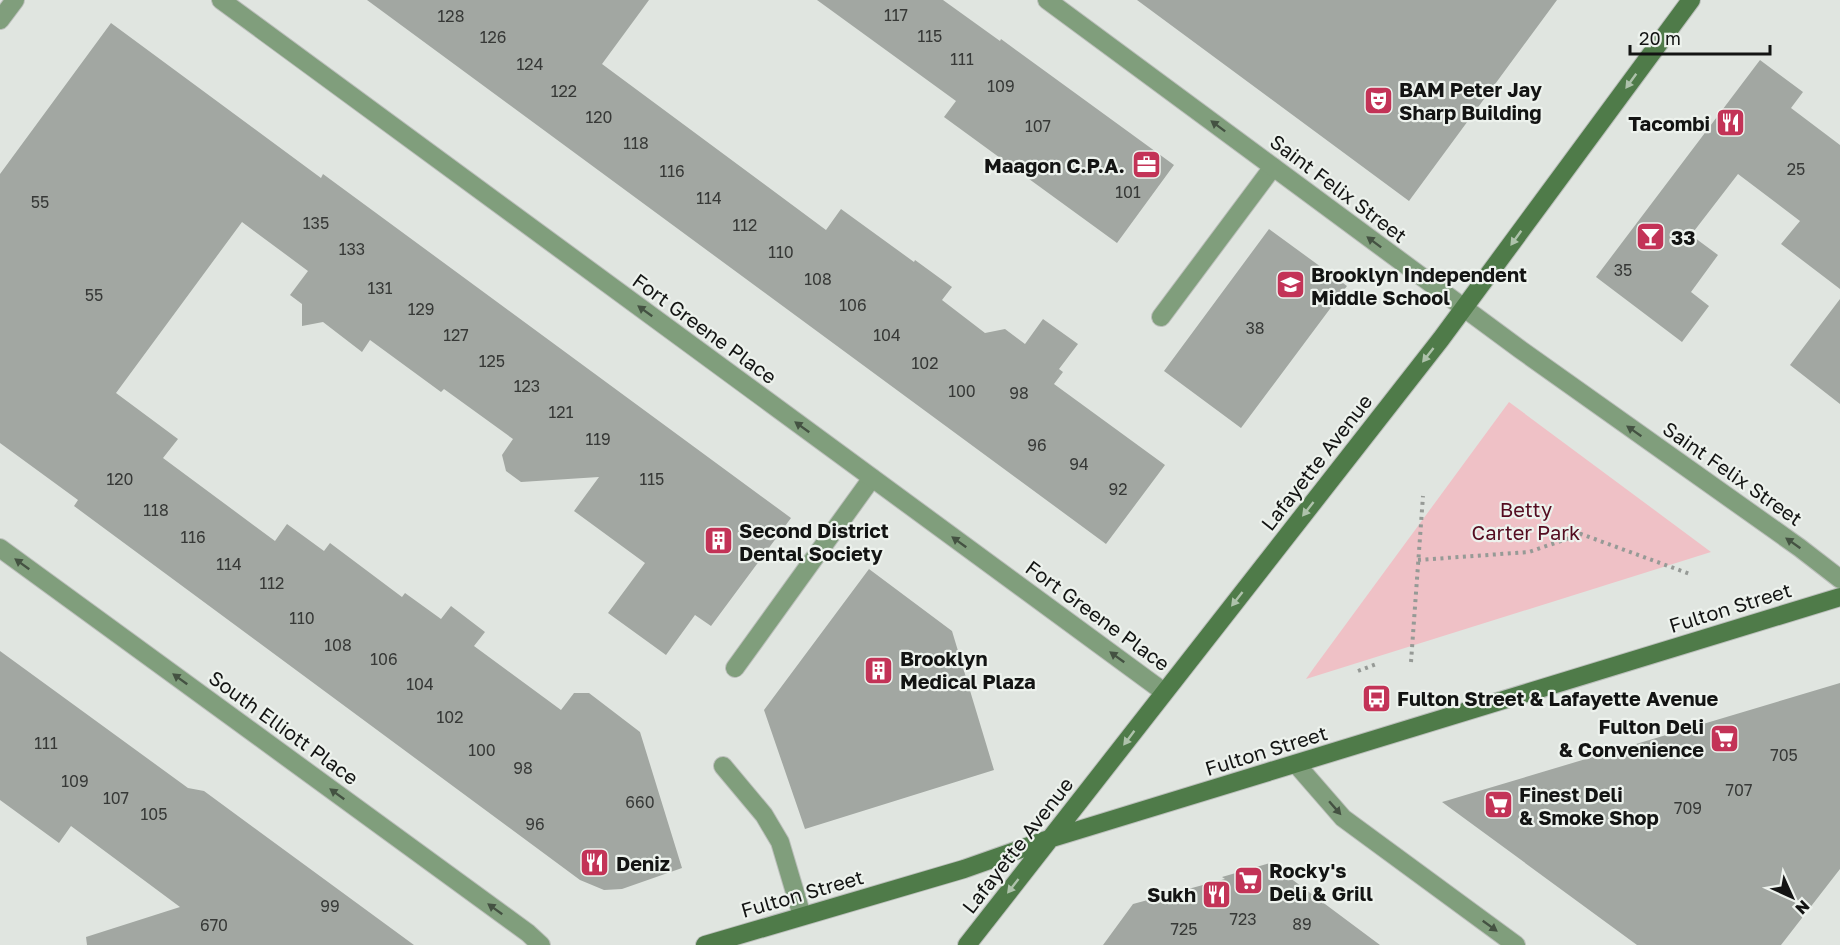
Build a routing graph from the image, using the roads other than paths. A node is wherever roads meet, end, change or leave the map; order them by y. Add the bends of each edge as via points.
1 (15, 0) edge
2 (221, 0) edge
3 (1047, 0) edge
4 (1691, 0) edge
5 (0, 20) edge
6 (1273, 167) junction
7 (1464, 309) junction
8 (1161, 317) dead end
9 (872, 478) junction
10 (0, 548) edge
11 (1840, 579) edge
12 (1840, 597) edge
13 (735, 668) dead end
14 (1164, 692) junction
15 (1296, 764) junction
16 (723, 766) dead end
17 (1049, 839) junction
18 (802, 916) junction
19 (541, 945) edge
20 (705, 945) edge
21 (968, 945) edge
22 (1516, 945) edge

1 - 5 street
9 -> 2 street, Fort Greene Place
6 -> 3 street, Saint Felix Street
4 -> 7 main road, Lafayette Avenue
7 -> 6 street, Saint Felix Street
6 - 8 street
11 -> 7 street, Saint Felix Street
7 -> 14 main road, Lafayette Avenue
9 - 13 street
14 -> 9 street, Fort Greene Place
19 -> 10 street, South Elliott Place
12 - 15 main road, Fulton Street
14 -> 17 main road, Lafayette Avenue
15 - 17 main road, Fulton Street
15 -> 22 street via 1343,818
16 - 18 street via 764,815 780,842
17 - 18 main road, Fulton Street via 964,869
17 -> 21 main road, Lafayette Avenue
18 - 20 main road, Fulton Street

